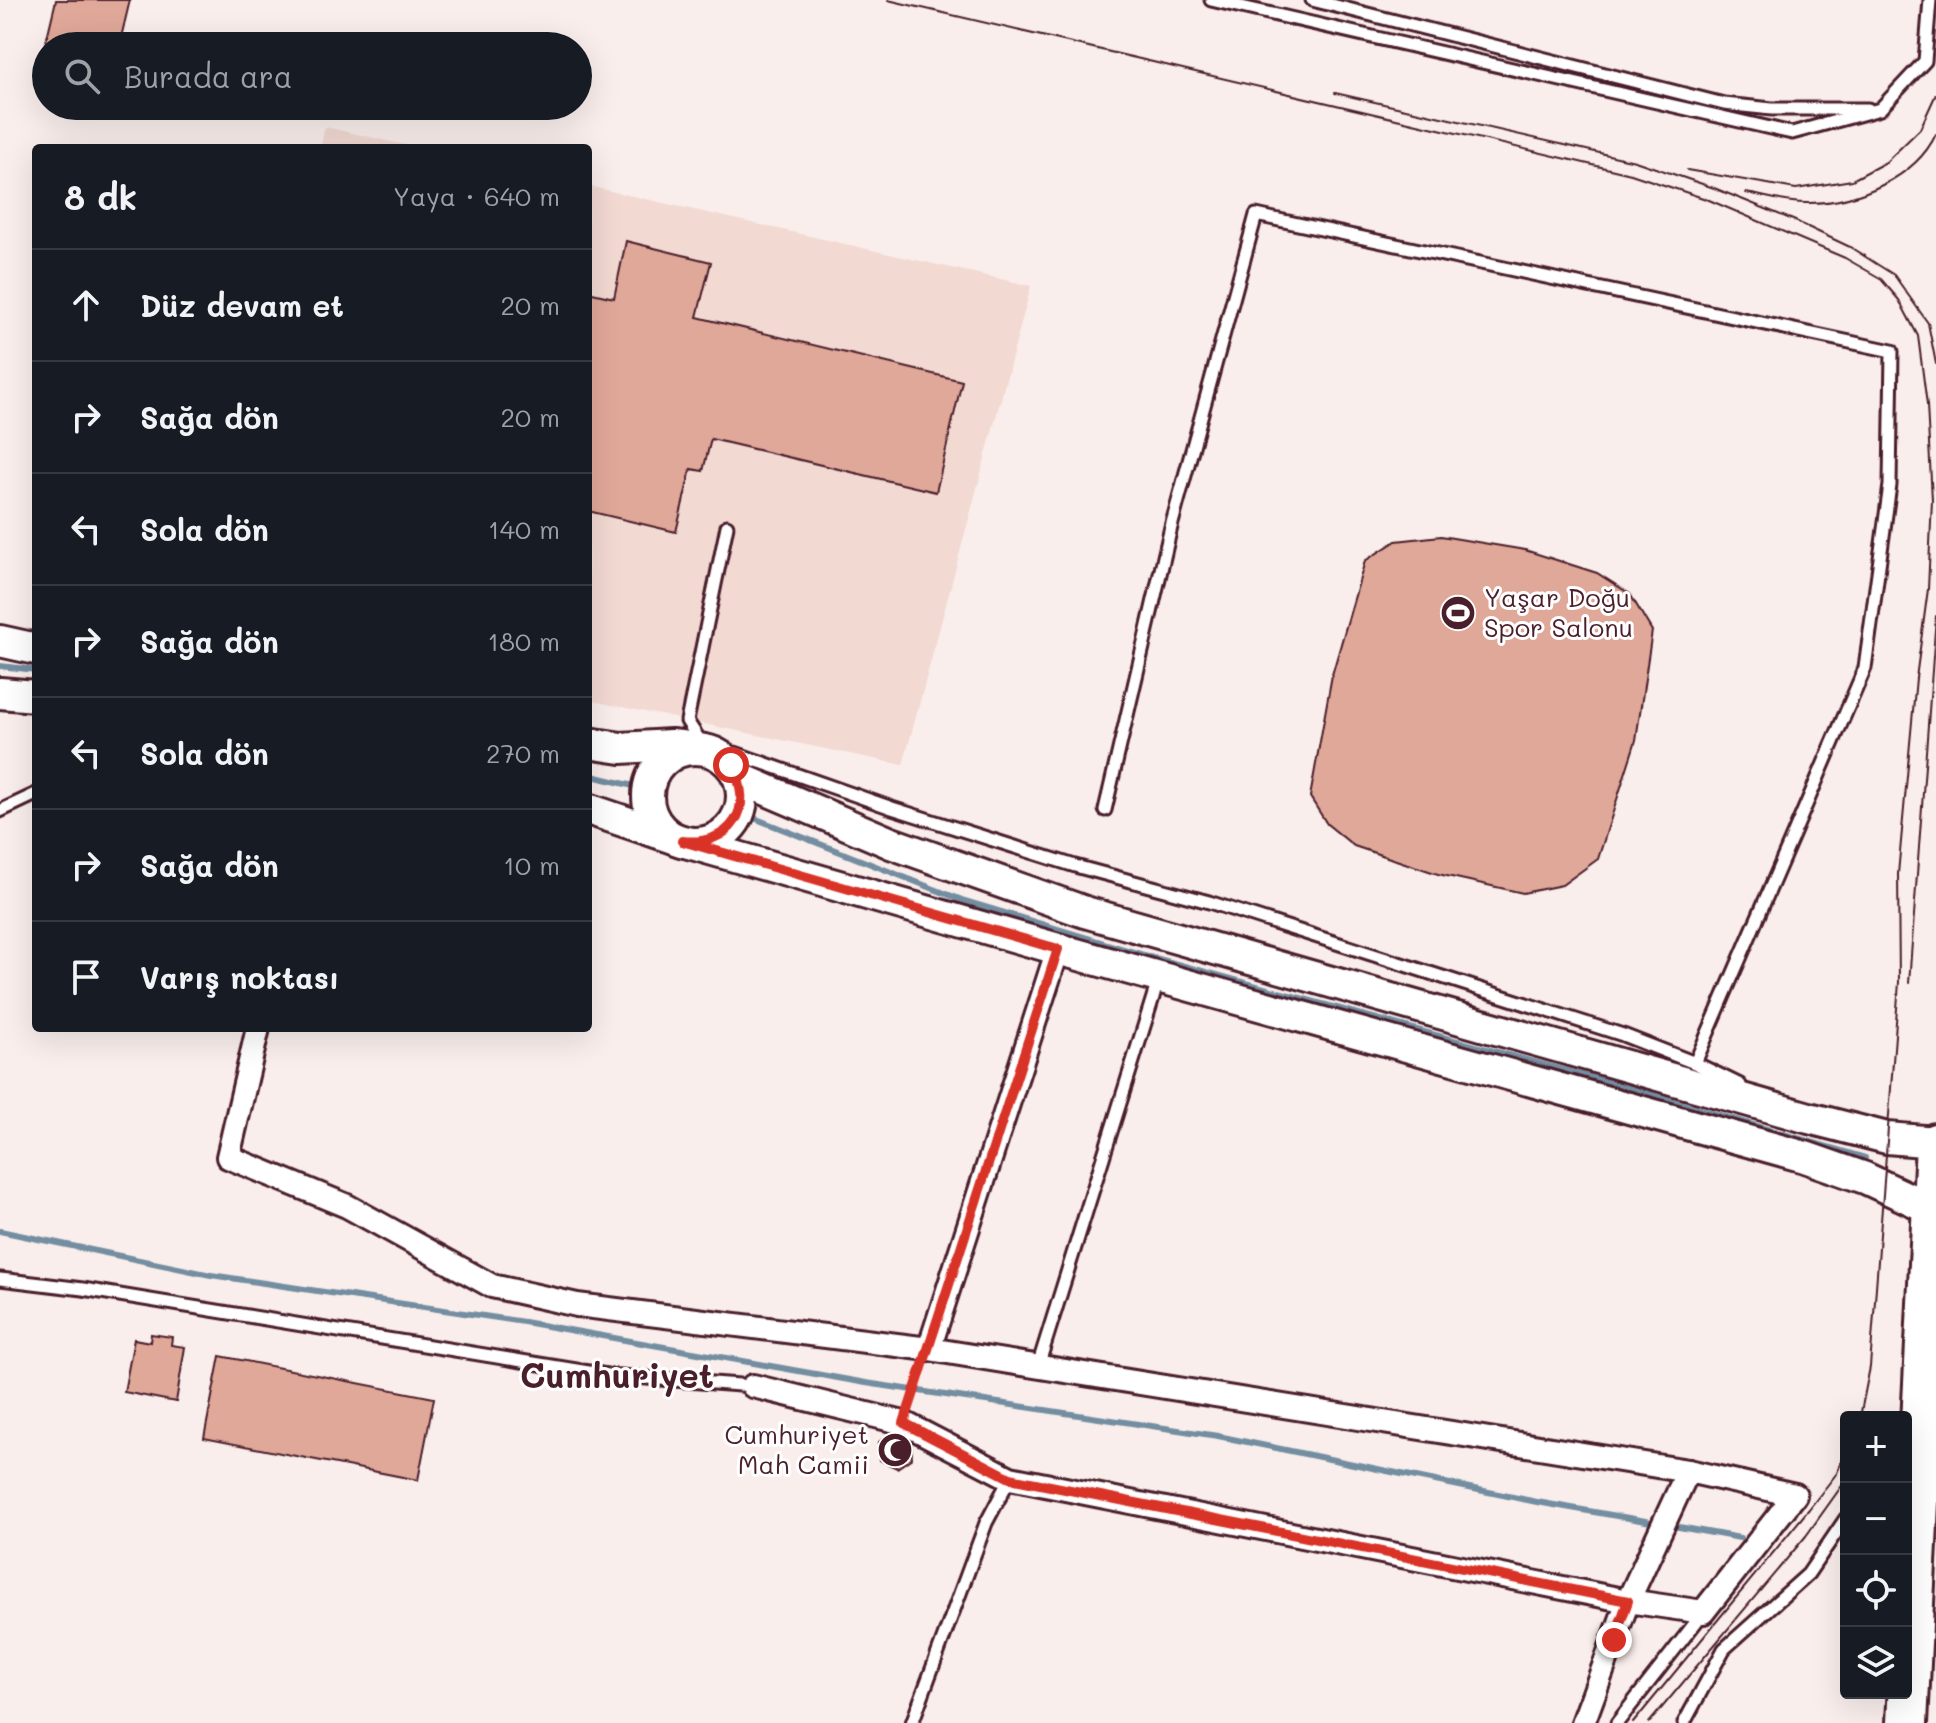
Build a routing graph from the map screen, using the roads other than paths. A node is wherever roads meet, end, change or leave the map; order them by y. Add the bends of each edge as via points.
1 (1211, 0) edge
2 (1312, 0) edge
3 (1930, 0) edge
4 (1880, 109) junction
5 (727, 526) dead end
6 (0, 641) edge
7 (32, 648) edge
8 (0, 693) edge
9 (32, 696) edge
10 (592, 744) edge
11 (726, 760) junction
12 (32, 796) edge
13 (592, 810) edge
14 (1105, 810) dead end
15 (0, 811) edge
16 (682, 841) junction
17 (1058, 949) junction
18 (1159, 978) junction
19 (257, 1032) edge
20 (1695, 1063) junction
21 (1809, 1118) junction
22 (1936, 1143) edge
23 (1934, 1211) edge
24 (0, 1279) edge
25 (1930, 1345) edge
26 (929, 1349) junction
27 (1038, 1366) junction
28 (753, 1386) joint
29 (1909, 1404) dead end
30 (1688, 1471) junction
31 (1010, 1478) junction
32 (1913, 1488) edge
33 (1840, 1527) edge
34 (1628, 1601) junction
35 (1703, 1612) junction
36 (912, 1723) edge
37 (1583, 1723) edge
38 (1617, 1723) edge
39 (1684, 1723) edge
40 (1907, 1723) edge

1 - 4 lane via 1792,133
2 - 4 lane via 1724,104
3 - 4 lane via 1925,61
5 - 11 lane via 687,721
6 - 7 street
8 - 9 street
10 - 11 street via 671,745
11 - 16 street via 742,792 735,821 712,840
11 - 16 street via 690,749 674,753 652,776 650,808 657,823
11 - 20 lane via 1209,902
11 - 21 street via 891,843 1085,912
12 - 15 lane
13 - 16 street
14 - 20 lane via 1171,527 1256,215 1892,351 1890,485 1865,668
16 - 17 street
17 - 18 street
17 - 26 street
18 - 23 street via 1805,1157
18 - 27 lane
19 - 26 street via 228,1157 347,1206 492,1286 577,1305
20 - 21 lane
21 - 22 street via 1887,1138
22 - 23 highway
23 - 25 highway
24 - 28 lane via 607,1375
25 - 29 lane
25 - 32 highway
26 - 27 street
27 - 30 street
28 - 31 street via 904,1423
30 - 34 street
30 - 35 street via 1795,1495
31 - 34 street
31 - 36 lane via 986,1523
32 - 40 highway
33 - 39 lane via 1808,1574 1724,1649
34 - 35 street
34 - 37 street
35 - 38 lane

